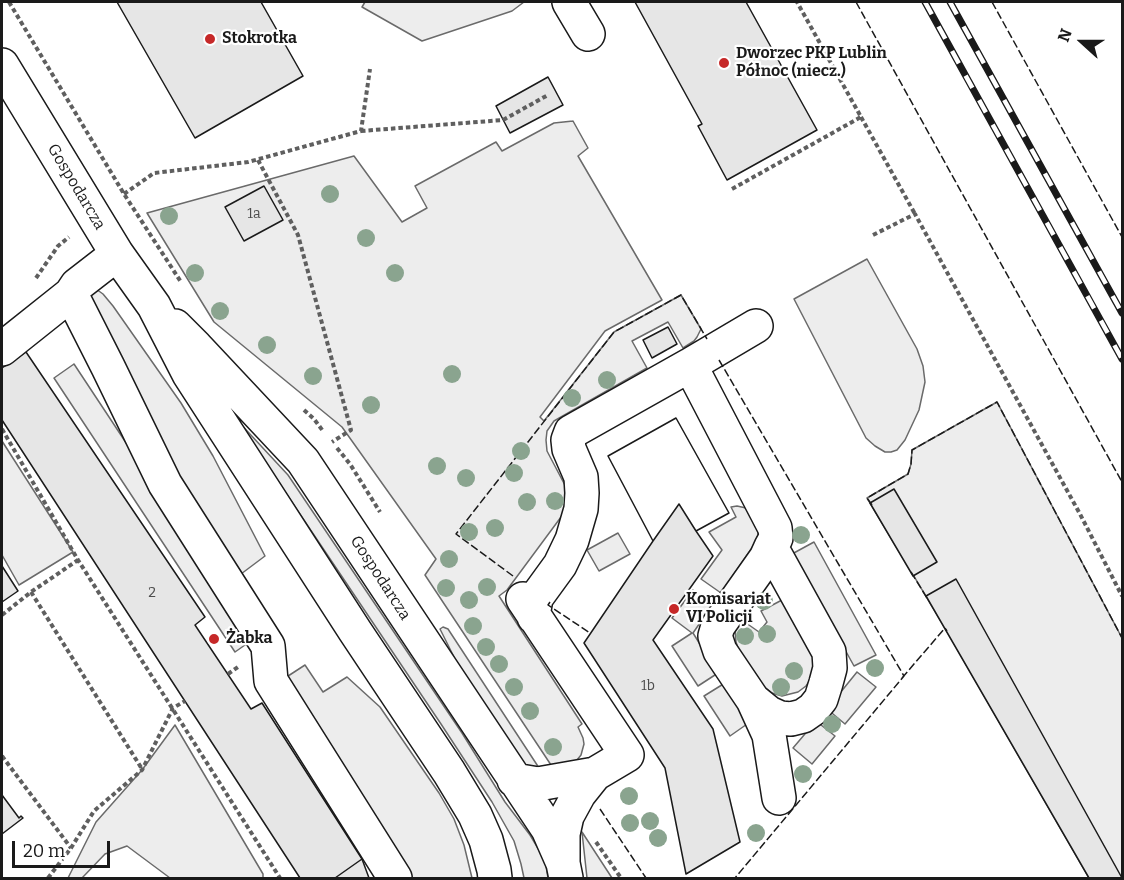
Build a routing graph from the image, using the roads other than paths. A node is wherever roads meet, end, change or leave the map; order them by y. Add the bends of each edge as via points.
1 (569, 2) edge
2 (588, 34) dead end
3 (2, 65) edge
4 (117, 254) junction
5 (70, 294) junction
6 (154, 306) junction
7 (756, 326) dead end
8 (2, 349) edge
9 (690, 365) junction
10 (771, 547) junction
11 (753, 700) junction
12 (595, 774) junction
13 (514, 780) junction
14 (779, 798) dead end
15 (564, 871) edge
16 (395, 879) edge
17 (495, 879) edge

1 - 2 street
3 - 4 street, Gospodarcza
4 - 5 street
4 - 6 street, Gospodarcza
5 - 8 street
5 - 16 street via 165,484 268,646 271,681
6 - 13 street, Gospodarcza via 303,461
6 - 17 street, Gospodarcza via 189,374 475,815 486,840
7 - 9 street
9 - 10 street via 775,528 776,538
9 - 12 street via 571,432 568,440 581,477 580,509 560,565 536,598 534,610 529,609 627,755
10 - 11 street via 715,636 720,651
10 - 11 street via 829,652 830,668 821,699 803,716 780,718
11 - 14 street via 769,735
12 - 13 street via 538,784
12 - 15 street via 567,816 563,834
13 - 15 street, Gospodarcza via 548,830

